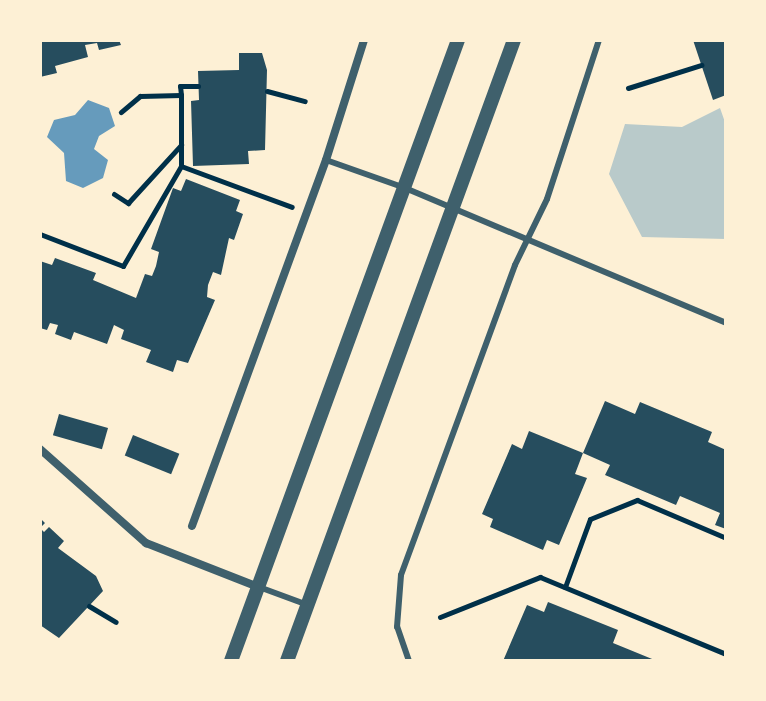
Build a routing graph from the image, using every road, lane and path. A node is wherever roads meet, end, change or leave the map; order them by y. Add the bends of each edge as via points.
1 (364, 40) edge
2 (458, 40) edge
3 (514, 40) edge
4 (599, 40) edge
5 (701, 65) dead end
6 (198, 86) dead end
7 (628, 88) dead end
8 (267, 91) dead end
9 (181, 95) junction
10 (305, 101) dead end
11 (121, 112) dead end
12 (181, 145) junction
13 (326, 160) junction
14 (181, 166) junction
15 (405, 188) junction
16 (114, 194) dead end
17 (454, 208) junction
18 (307, 213) junction
19 (40, 234) edge
20 (527, 239) junction
21 (726, 323) edge
22 (40, 449) edge
23 (192, 526) dead end
24 (726, 538) edge
25 (258, 587) junction
26 (565, 587) junction
27 (308, 605) junction
28 (89, 606) dead end
29 (440, 617) dead end
30 (116, 622) dead end
31 (726, 654) edge
32 (231, 661) edge
33 (287, 661) edge
34 (409, 661) edge

1 - 13 street
2 - 15 street
3 - 17 street
4 - 20 lane via 547,199
5 - 7 path
6 - 9 path via 180,86
8 - 10 path
9 - 11 path via 140,96
9 - 12 path
12 - 14 path
12 - 16 path via 128,203
13 - 15 lane
13 - 18 street
14 - 18 path
14 - 19 path via 123,266
15 - 17 lane
15 - 25 street
17 - 20 lane
17 - 27 street
18 - 23 street
20 - 21 lane
20 - 34 lane via 401,575 397,627
22 - 25 street via 146,543
24 - 26 path via 637,500 590,519
25 - 27 lane
25 - 32 street
26 - 29 path via 540,577
26 - 31 path
27 - 33 street
28 - 30 path

